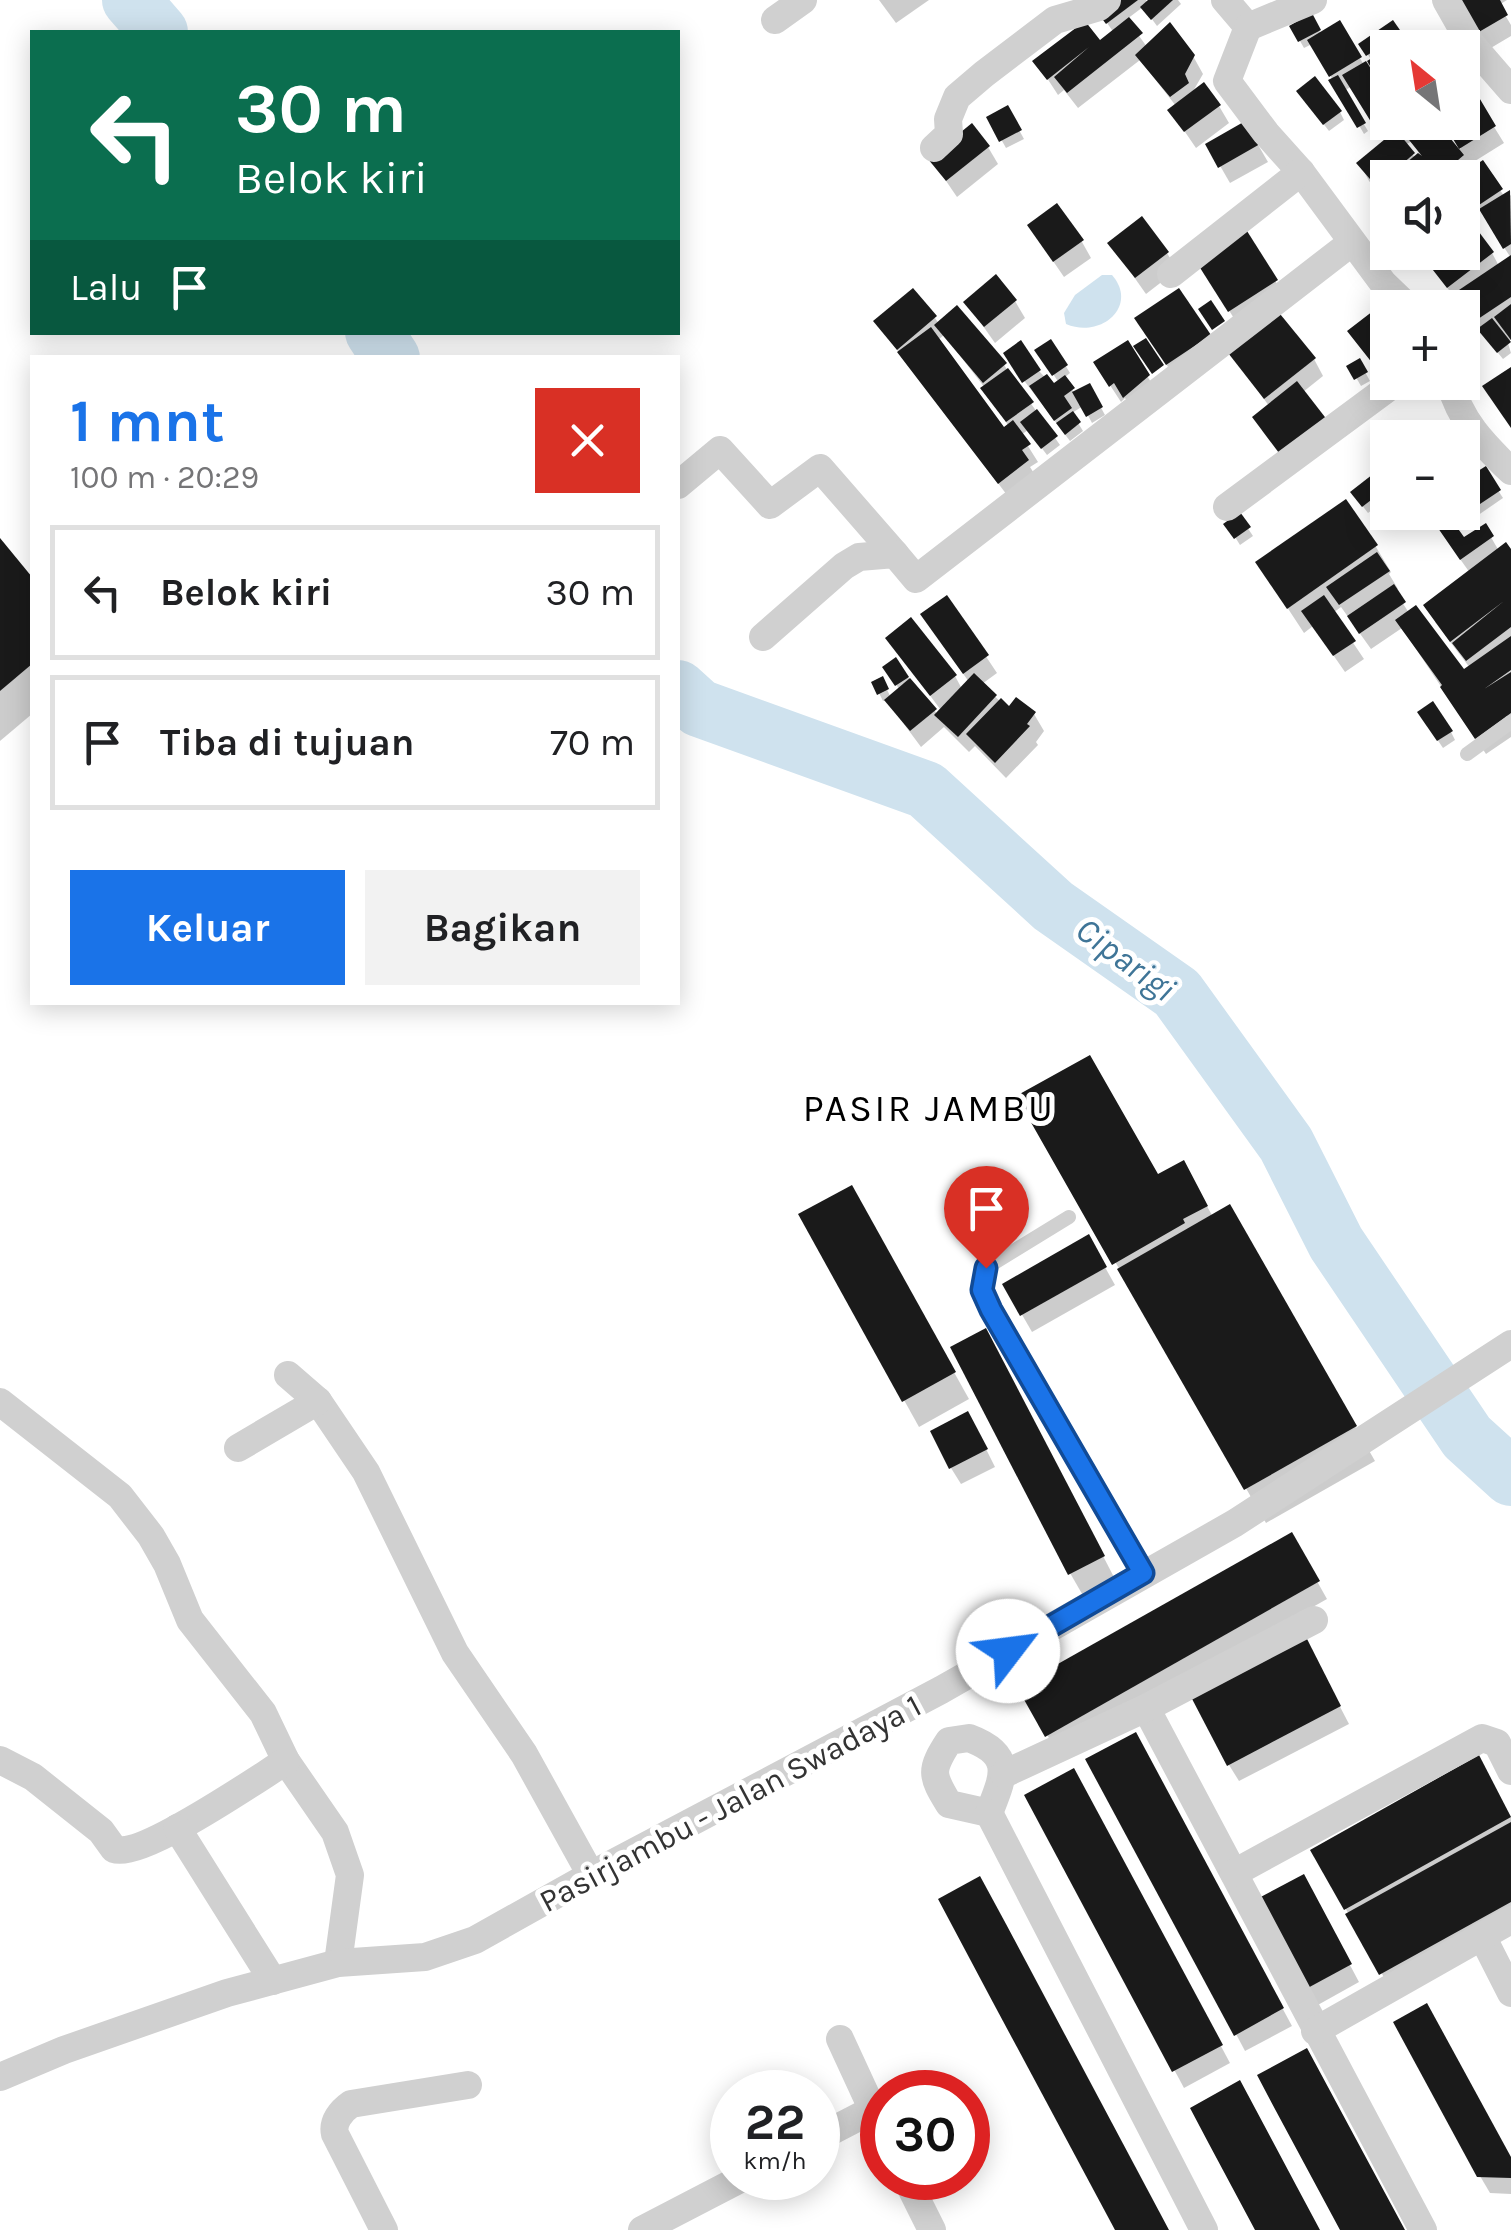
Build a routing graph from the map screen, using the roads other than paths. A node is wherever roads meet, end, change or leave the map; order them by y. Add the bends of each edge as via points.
1 (803, 0) edge
2 (1107, 0) edge
3 (1224, 0) edge
4 (1314, 0) edge
5 (1446, 0) edge
6 (774, 20) dead end
7 (1248, 27) junction
8 (1511, 90) edge
9 (934, 148) dead end
10 (1301, 172) junction
11 (1351, 242) junction
12 (1171, 274) dead end
13 (1390, 290) edge
14 (1372, 400) edge
15 (1455, 400) edge
16 (1511, 471) edge
17 (680, 483) edge
18 (1226, 507) dead end
19 (895, 554) junction
20 (763, 637) dead end
21 (1511, 722) edge
22 (1467, 754) dead end
23 (1069, 1218) dead end
24 (1511, 1344) edge
25 (288, 1374) dead end
26 (318, 1400) junction
27 (0, 1402) edge
28 (238, 1448) dead end
29 (1143, 1573) junction
30 (1314, 1620) dead end
31 (1146, 1708) junction
32 (0, 1760) edge
33 (286, 1761) junction
34 (1511, 1771) edge
35 (1004, 1774) junction
36 (989, 1813) junction
37 (177, 1828) junction
38 (1234, 1873) junction
39 (590, 1875) junction
40 (1511, 1920) edge
41 (1482, 1936) junction
42 (338, 1964) junction
43 (273, 1981) junction
44 (1511, 1994) edge
45 (1315, 2030) junction
46 (840, 2039) dead end
47 (0, 2076) edge
48 (860, 2083) edge
49 (468, 2086) dead end
50 (710, 2195) edge
51 (917, 2200) edge
52 (384, 2230) edge
53 (642, 2230) edge
54 (932, 2230) edge
55 (1204, 2230) edge
56 (1423, 2230) edge

1 - 6 street
2 - 9 street via 1055,20 957,97 949,134
3 - 7 street
4 - 7 street
5 - 8 street
7 - 10 street via 1227,81
10 - 11 street
10 - 12 street
11 - 13 street
11 - 19 street via 916,579
14 - 18 street
15 - 16 street via 1475,436
17 - 19 street via 720,450 770,504 820,468
19 - 20 street via 844,566
21 - 22 lane
23 - 29 lane via 986,1268 982,1290
24 - 29 street, Pasirjambu - Jalan Swadaya 1 via 1235,1523
25 - 26 street
26 - 28 street
26 - 39 street via 366,1472 455,1652 524,1754
27 - 33 street via 120,1496 167,1564 190,1620 262,1713
29 - 39 street, Pasirjambu - Jalan Swadaya 1 via 940,1690
30 - 31 street
31 - 35 street
31 - 38 street
32 - 37 street via 32,1777 120,1852
33 - 37 street
33 - 42 street via 346,1855 350,1875
34 - 38 street via 1497,1743 1482,1738
35 - 36 street
35 - 36 street via 994,1751 970,1738 949,1741 934,1764 936,1784 949,1804
36 - 55 street
37 - 43 street
38 - 45 street
39 - 42 street, Pasirjambu - Jalan Swadaya 1 via 475,1940 425,1957
40 - 41 street
41 - 44 street
41 - 45 street
42 - 43 street, Pasirjambu - Jalan Swadaya 1
43 - 47 street, Pasirjambu - Jalan Swadaya 1
45 - 56 street
46 - 48 street
49 - 52 street via 351,2104 340,2113 335,2134
50 - 53 street
51 - 54 street

